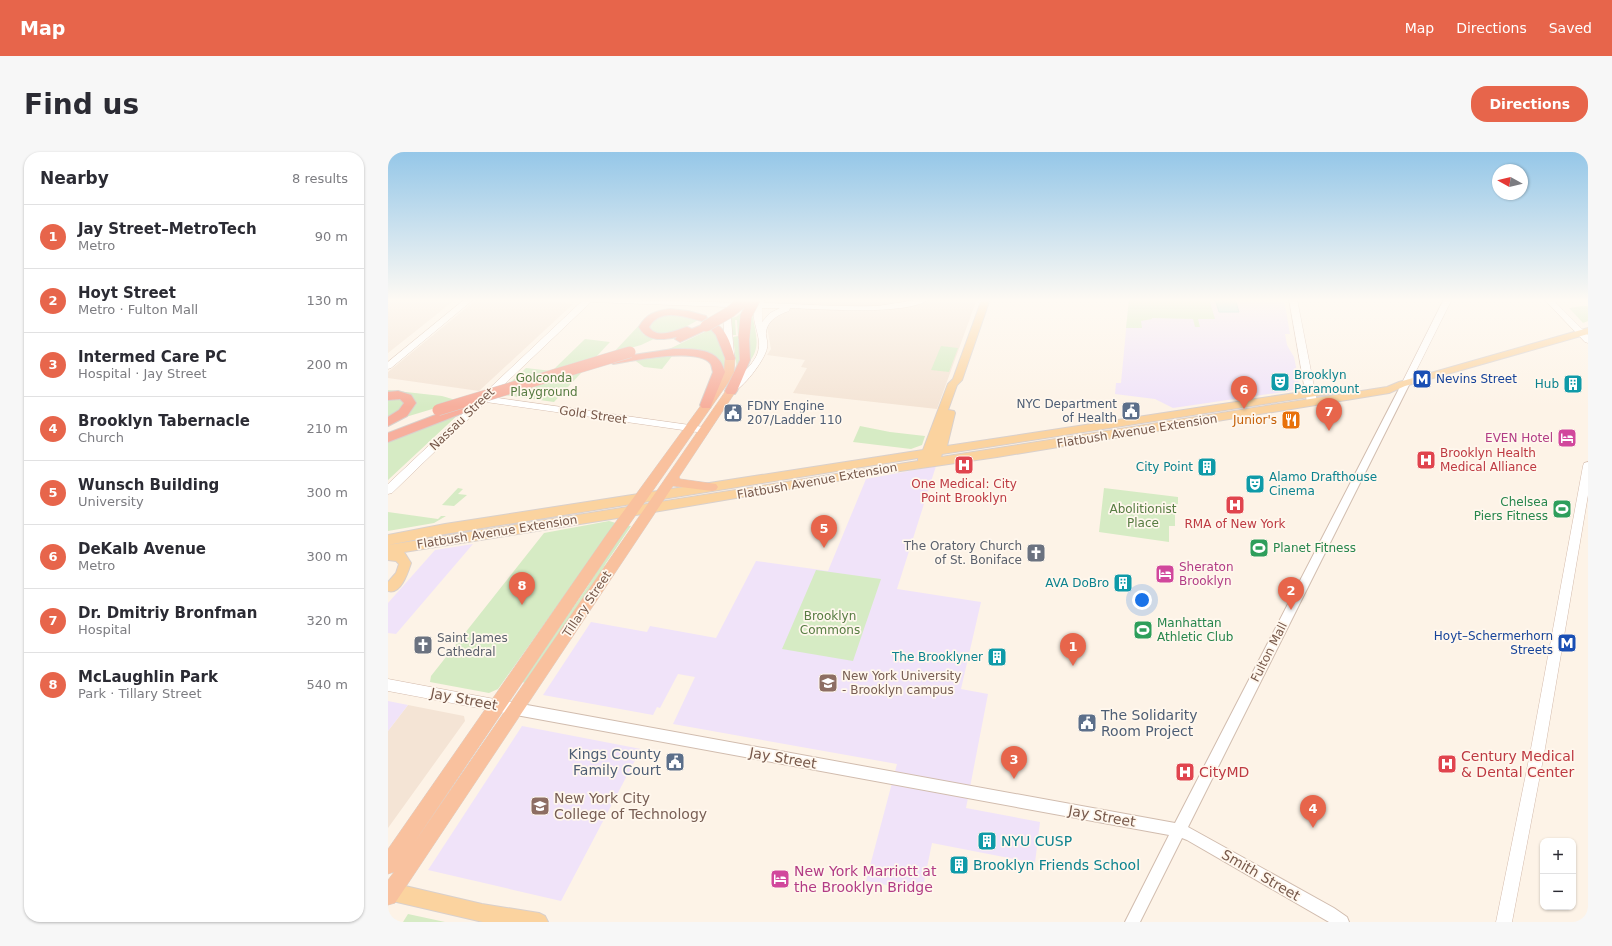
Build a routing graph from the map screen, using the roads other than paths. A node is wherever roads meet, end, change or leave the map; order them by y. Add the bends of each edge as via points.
1 (416, 335) edge
2 (426, 335) edge
3 (548, 335) edge
4 (653, 335) edge
5 (665, 335) edge
6 (676, 335) edge
7 (685, 335) edge
8 (721, 335) edge
9 (728, 335) edge
10 (744, 335) edge
11 (762, 335) edge
12 (973, 335) edge
13 (1300, 335) edge
14 (1429, 335) edge
15 (1586, 335) edge
16 (632, 355) junction
17 (388, 357) edge
18 (730, 358) junction
19 (388, 366) edge
20 (957, 380) junction
21 (1404, 383) junction
22 (731, 391) junction
23 (388, 396) edge
24 (1312, 398) junction
25 (477, 402) junction
26 (706, 405) junction
27 (438, 415) junction
28 (388, 422) edge
29 (388, 426) edge
30 (689, 429) junction
31 (388, 430) edge
32 (704, 430) junction
33 (388, 438) edge
34 (939, 452) junction
35 (930, 458) junction
36 (1588, 466) edge
37 (673, 476) junction
38 (712, 487) junction
39 (388, 490) edge
40 (660, 496) junction
41 (640, 499) junction
42 (651, 509) junction
43 (630, 512) junction
44 (445, 529) junction
45 (388, 535) edge
46 (388, 540) edge
47 (388, 550) edge
48 (388, 555) edge
49 (390, 589) edge
50 (388, 685) edge
51 (496, 705) junction
52 (516, 709) junction
53 (1178, 831) junction
54 (388, 865) edge
55 (389, 893) edge
56 (531, 920) edge
57 (1132, 922) edge
58 (1342, 922) edge
59 (1504, 922) edge

1 - 17 main road
2 - 19 main road
3 - 25 main road, Nassau Street
4 - 5 highway
6 - 16 highway
7 - 16 highway via 667,344
8 - 18 highway
9 - 18 main road, Tillary Street
10 - 22 highway, bridge via 745,360
11 - 22 main road, Tillary Street via 763,346 759,357
12 - 20 main road
13 - 24 main road
14 - 21 main road
15 - 21 main road, Flatbush Avenue Extension
16 - 25 highway
16 - 26 highway via 686,352 703,354 712,359 719,372
16 - 27 highway, bridge
18 - 26 highway, Tillary Street via 727,378
20 - 34 main road via 959,385
20 - 35 main road via 953,384
21 - 24 main road, Flatbush Avenue Extension via 1389,390
21 - 53 street, Fulton Mall
22 - 32 highway, Tillary Street
23 - 28 highway via 405,396 410,403 403,413
24 - 34 main road, Flatbush Avenue Extension
24 - 35 main road, Flatbush Avenue Extension via 997,453
25 - 27 highway
25 - 30 main road, Gold Street
25 - 39 main road, Nassau Street
26 - 30 highway, Tillary Street
27 - 29 highway
27 - 31 highway
27 - 33 highway
30 - 32 main road, Gold Street
30 - 41 highway, Tillary Street
32 - 37 highway, Tillary Street
34 - 35 main road
35 - 38 main road, Flatbush Avenue Extension
35 - 42 main road, Flatbush Avenue Extension via 920,464
36 - 59 main road via 1537,754
37 - 38 highway via 678,483
37 - 40 highway, Tillary Street
38 - 40 main road, Flatbush Avenue Extension
40 - 41 main road, Flatbush Avenue Extension
40 - 42 highway, Tillary Street
41 - 43 highway, Tillary Street
41 - 44 main road, Flatbush Avenue Extension
42 - 43 main road, Flatbush Avenue Extension
42 - 52 highway, Tillary Street
43 - 47 main road, Flatbush Avenue Extension
43 - 51 highway, Tillary Street
44 - 45 main road, Flatbush Avenue Extension via 429,528
44 - 46 main road, Flatbush Avenue Extension
48 - 49 main road via 400,556 406,563
50 - 51 main road, Jay Street
51 - 52 main road, Jay Street
51 - 54 highway, Tillary Street
52 - 53 street, Jay Street
52 - 55 highway, Tillary Street
53 - 57 street, Fulton Mall
53 - 58 street, Smith Street via 1190,834
55 - 56 main road via 482,913

